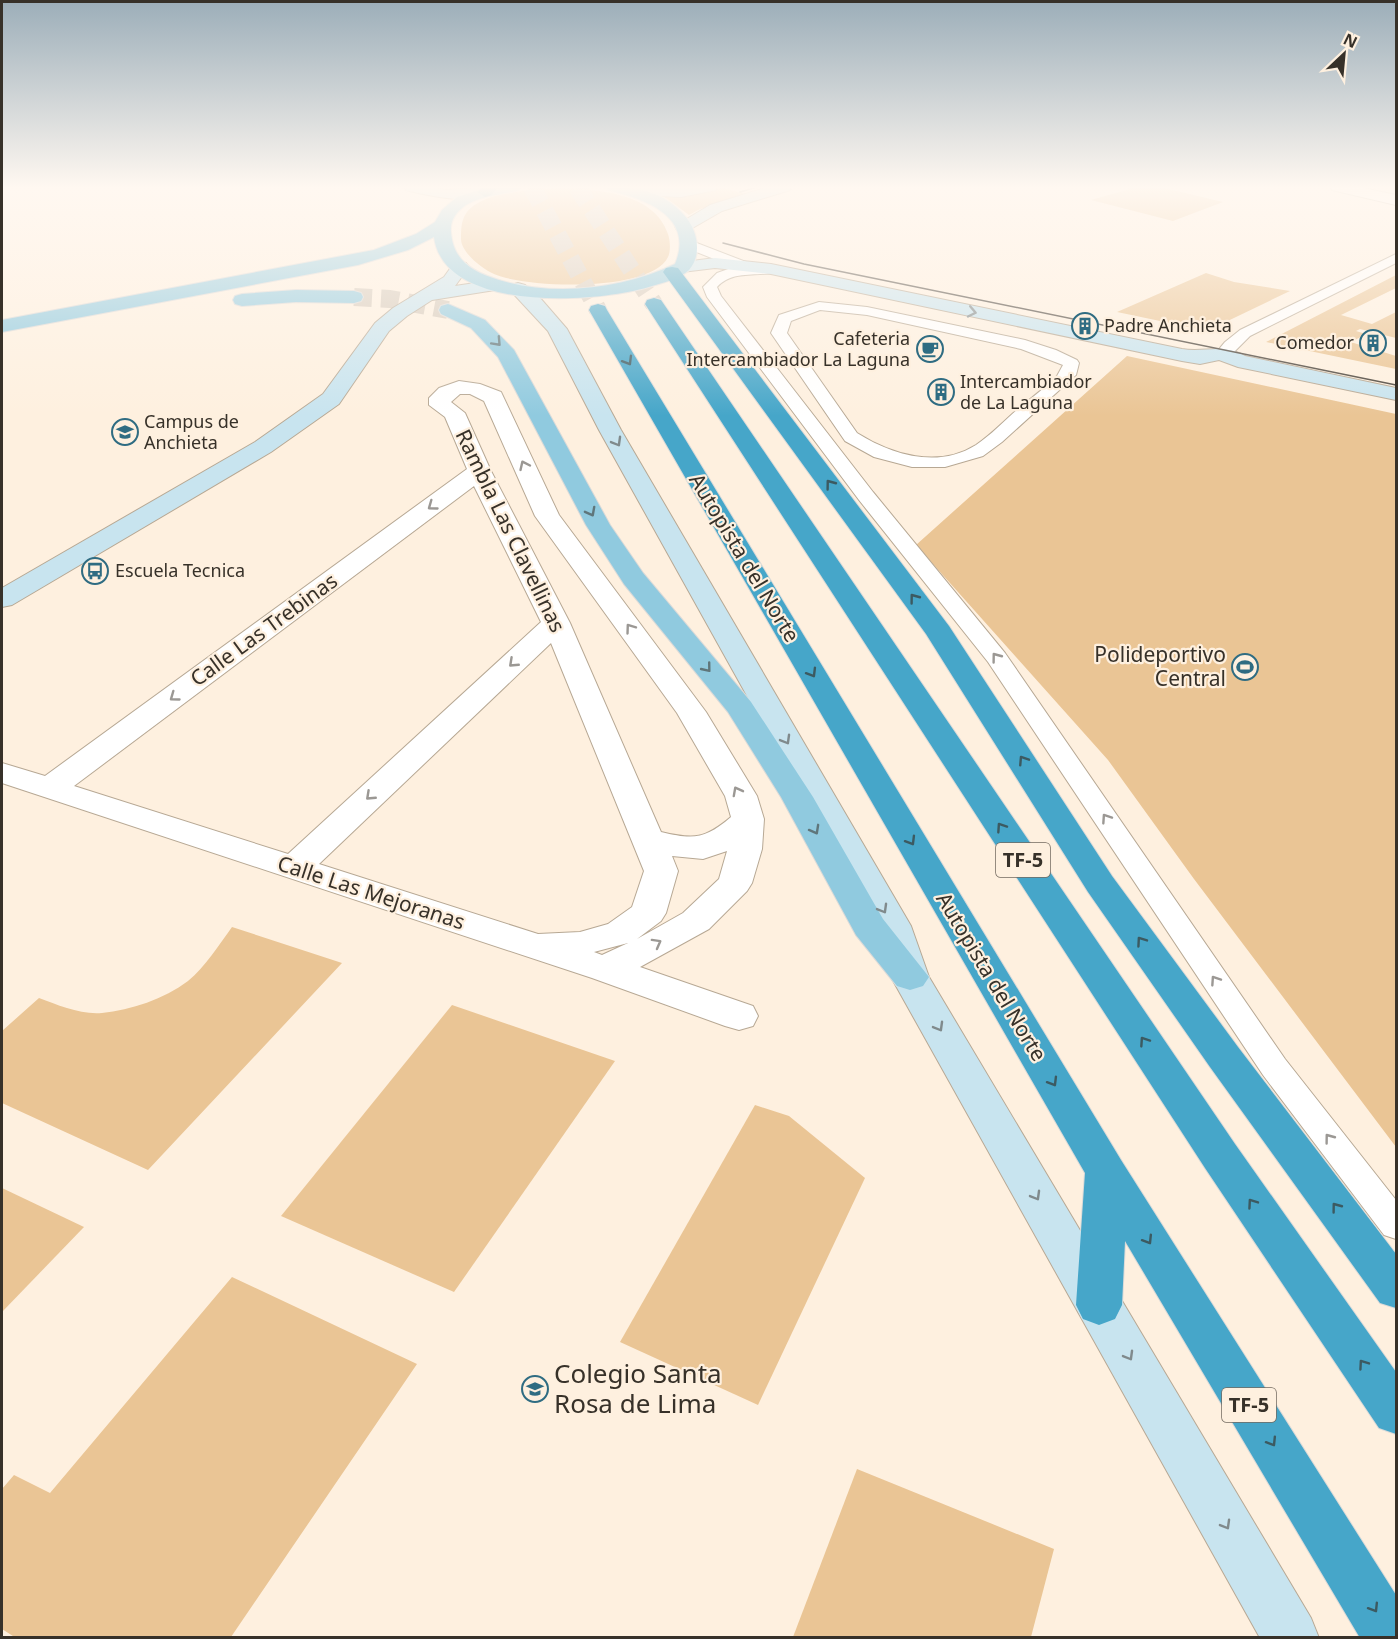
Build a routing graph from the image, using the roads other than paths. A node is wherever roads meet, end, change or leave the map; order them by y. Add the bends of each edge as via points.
1 (339, 263) tunnel mouth
2 (447, 263) edge
3 (680, 263) edge
4 (712, 263) edge
5 (718, 263) edge
6 (733, 263) edge
7 (1385, 263) edge
8 (458, 265) junction
9 (741, 267) junction
10 (677, 269) junction
11 (506, 287) junction
12 (354, 297) tunnel mouth
13 (437, 303) junction
14 (694, 303) junction
15 (654, 304) tunnel mouth
16 (598, 310) tunnel mouth
17 (729, 316) junction
18 (2, 326) edge
19 (25, 341) dead end
20 (1230, 358) junction
21 (772, 373) junction
22 (813, 380) junction
23 (1396, 394) edge
24 (792, 400) junction
25 (479, 471) junction
26 (2, 598) edge
27 (556, 623) junction
28 (2, 773) edge
29 (50, 789) junction
30 (748, 819) junction
31 (649, 840) junction
32 (294, 868) junction
33 (536, 947) junction
34 (605, 969) junction
35 (910, 977) junction
36 (739, 1016) dead end
37 (1106, 1172) junction
38 (1364, 1185) junction
39 (1396, 1225) edge
40 (1392, 1280) edge
41 (1099, 1305) junction
42 (1396, 1412) edge
43 (1291, 1638) edge
44 (1392, 1638) edge

1 - 18 main road
2 - 8 main road
3 - 10 main road
4 - 10 main road
5 - 9 main road
6 - 9 lane
7 - 20 lane via 1245,333 1230,345
8 - 11 main road via 470,275
8 - 13 main road
9 - 17 lane via 716,278 710,287
9 -> 20 main road via 771,269 1045,333 1200,358 1220,368 1238,365
10 - 11 main road via 605,291 575,293
10 - 14 highway
11 - 13 main road
11 -> 35 main road via 557,329 610,430 893,926
12 - 19 main road via 245,300
13 - 26 main road via 400,312 382,327 331,399 263,447
13 -> 35 main road via 478,324 507,354 604,534 633,578 740,708 797,797 869,926
14 - 17 lane
40 -> 14 highway via 1100,884 939,632
42 -> 15 highway, TF-5 via 1220,1156
16 -> 37 highway, Autopista del Norte / TF-5
17 - 21 lane
20 - 23 main road
21 - 22 lane
21 - 24 lane
22 - 22 lane via 779,333 784,318 819,306 867,311 1025,345 1071,363 1064,379 979,451 954,460 928,463 892,458 867,448 851,436
22 - 24 lane
38 -> 24 lane via 1275,1067 998,658
25 - 27 street, Rambla Las Clavellinas
25 -> 29 street, Calle Las Trebinas
30 -> 25 street, Rambla Las Clavellinas via 741,796 692,712 548,516 493,397 465,386 449,389 440,398 440,405 454,413
27 - 31 street, Rambla Las Clavellinas
27 -> 32 street
28 - 29 street, Calle Las Mejoranas
29 - 32 street, Calle Las Mejoranas
30 - 31 street via 725,841 693,851
34 -> 30 street, Rambla Las Clavellinas via 696,921 735,883 746,849
31 - 33 street, Rambla Las Clavellinas via 661,871 648,913 620,933 580,944
32 - 33 street, Calle Las Mejoranas
33 - 34 street, Calle Las Mejoranas
34 - 36 street, Calle Las Mejoranas
35 -> 41 main road
37 - 41 highway
37 -> 44 highway, Autopista del Norte / TF-5
38 - 39 lane
38 - 40 lane
41 -> 43 main road

